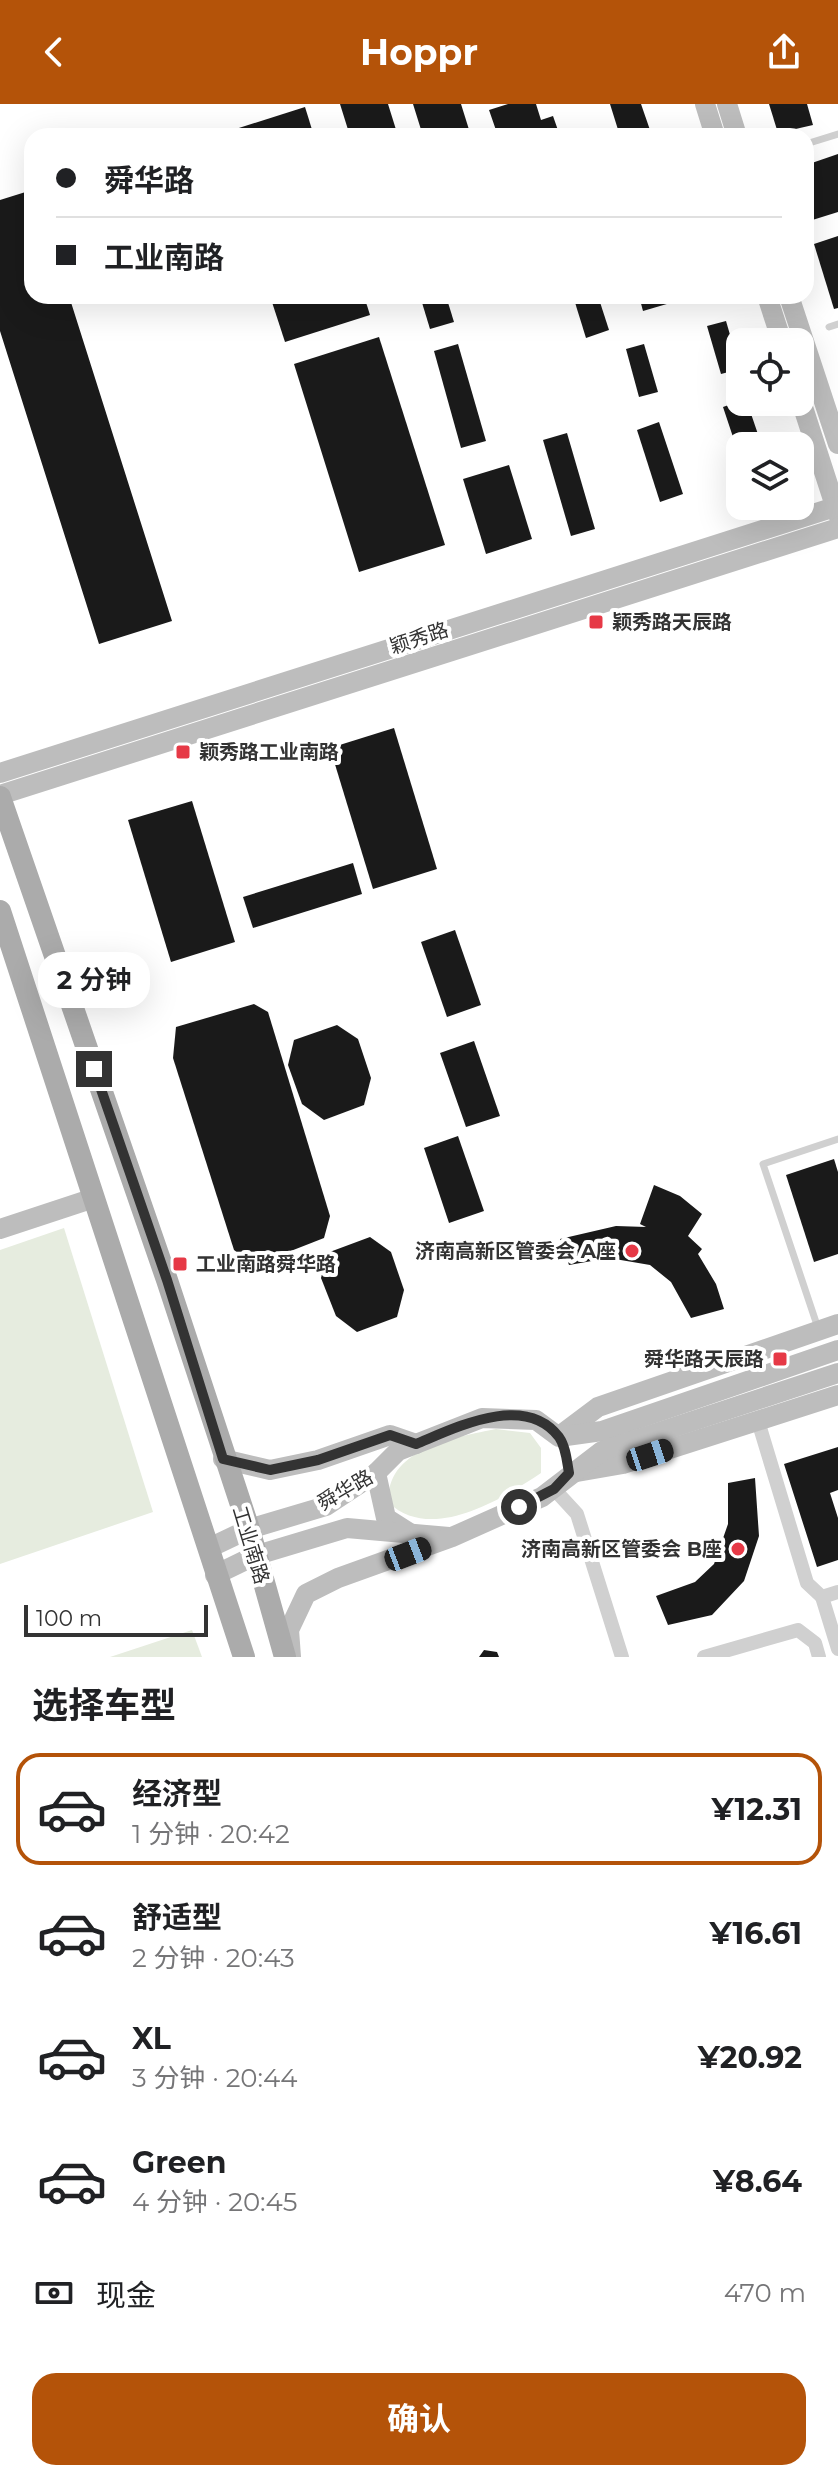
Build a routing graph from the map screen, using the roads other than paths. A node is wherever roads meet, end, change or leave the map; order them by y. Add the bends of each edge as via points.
1 (705, 104) edge
2 (727, 104) edge
3 (712, 128) edge
4 (734, 128) edge
5 (838, 134) edge
6 (814, 142) edge
7 (770, 304) edge
8 (792, 304) edge
9 (838, 324) edge
10 (829, 327) dead end
11 (777, 328) edge
12 (806, 416) edge
13 (838, 444) edge
14 (837, 509) edge
15 (838, 528) edge
16 (0, 773) edge
17 (0, 796) edge
18 (0, 911) edge
19 (838, 1139) edge
20 (94, 1198) junction
21 (0, 1229) edge
22 (829, 1327) edge
23 (838, 1350) edge
24 (838, 1373) edge
25 (838, 1395) edge
26 (758, 1421) junction
27 (559, 1437) junction
28 (416, 1444) junction
29 (223, 1459) junction
30 (376, 1473) junction
31 (569, 1473) junction
32 (554, 1489) junction
33 (249, 1529) junction
34 (408, 1532) junction
35 (452, 1537) junction
36 (209, 1548) junction
37 (254, 1556) junction
38 (215, 1575) junction
39 (838, 1592) edge
40 (822, 1597) junction
41 (838, 1649) edge
42 (244, 1657) edge
43 (288, 1657) edge
44 (622, 1657) edge
45 (704, 1657) edge
46 (819, 1657) edge

1 - 3 main road
2 - 4 main road
5 - 6 lane
7 - 11 main road
8 - 13 main road
9 - 10 lane
12 - 14 main road
14 - 16 main road, 颖秀路
15 - 17 main road, 颖秀路
17 - 29 main road, 工业南路
18 - 20 main road, 工业南路
19 - 22 lane via 763,1164
20 - 21 main road
20 - 36 main road, 工业南路
22 - 27 main road via 598,1407
23 - 27 main road via 602,1431
24 - 31 main road via 602,1451
25 - 26 main road
26 - 31 main road via 623,1464
26 - 40 street via 807,1583
27 - 28 main road, 舜华路 via 536,1420 505,1416 482,1418
27 - 31 main road
28 - 29 main road via 390,1435 270,1470
28 - 30 main road, 舜华路 via 398,1451
29 - 33 main road, 工业南路
30 - 33 main road, 舜华路 via 326,1506
30 - 34 main road via 386,1518
31 - 32 main road
32 - 35 main road
32 - 44 street via 577,1514
33 - 36 main road, 舜华路
33 - 37 main road, 工业南路
34 - 35 main road, 舜华路
34 - 37 main road, 舜华路 via 347,1528
35 - 43 main road via 306,1594 289,1630
36 - 38 main road, 工业南路
37 - 38 main road, 舜华路
37 - 43 main road, 工业南路
38 - 42 main road, 工业南路
39 - 40 street
40 - 41 street
45 - 46 street via 798,1630 815,1643

